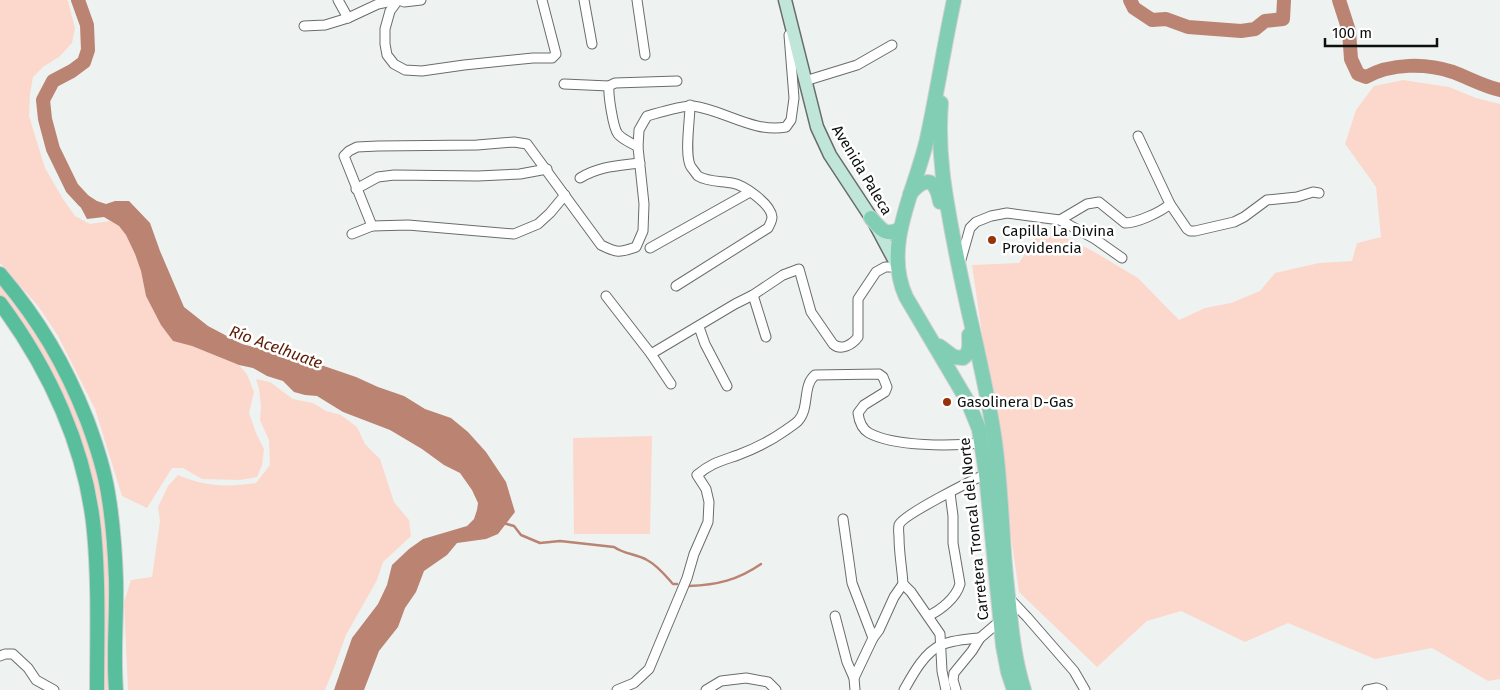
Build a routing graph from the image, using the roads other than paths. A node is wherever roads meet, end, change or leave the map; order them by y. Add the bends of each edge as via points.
1 (338, 0) edge
2 (398, 0) edge
3 (421, 0) edge
4 (542, 0) edge
5 (584, 0) edge
6 (637, 0) edge
7 (784, 0) edge
8 (954, 0) edge
9 (963, 0) edge
10 (348, 18) junction
11 (304, 26) dead end
12 (592, 44) dead end
13 (892, 45) dead end
14 (645, 56) dead end
15 (677, 81) dead end
16 (805, 81) junction
17 (564, 84) dead end
18 (609, 86) junction
19 (690, 105) junction
20 (1138, 136) dead end
21 (638, 148) junction
22 (640, 163) junction
23 (547, 170) junction
24 (580, 178) dead end
25 (356, 189) junction
26 (750, 192) junction
27 (1319, 193) dead end
28 (910, 194) junction
29 (565, 195) junction
30 (1170, 204) junction
31 (871, 218) junction
32 (1060, 220) junction
33 (372, 226) junction
34 (900, 229) junction
35 (352, 234) dead end
36 (650, 248) dead end
37 (1122, 258) dead end
38 (898, 267) junction
39 (959, 268) junction
40 (0, 274) edge
41 (676, 286) dead end
42 (964, 293) junction
43 (753, 295) junction
44 (606, 296) dead end
45 (0, 303) edge
46 (968, 312) junction
47 (699, 327) junction
48 (766, 337) dead end
49 (931, 339) junction
50 (651, 354) junction
51 (671, 384) dead end
52 (726, 386) dead end
53 (980, 443) junction
54 (986, 474) junction
55 (950, 493) junction
56 (843, 519) dead end
57 (902, 584) junction
58 (1009, 598) junction
59 (835, 616) dead end
60 (928, 616) junction
61 (1000, 621) junction
62 (873, 638) junction
63 (980, 638) junction
64 (940, 645) junction
65 (0, 656) edge
66 (854, 678) junction
67 (54, 690) edge
68 (97, 690) edge
69 (116, 690) edge
70 (617, 690) edge
71 (706, 690) edge
72 (776, 690) edge
73 (855, 690) edge
74 (904, 690) edge
75 (946, 690) edge
76 (956, 690) edge
77 (1014, 690) edge
78 (1024, 690) edge
79 (1085, 690) edge
80 (1367, 690) edge
81 (1382, 690) edge

1 - 10 street
2 - 3 street
2 - 4 street via 385,29 387,55 405,70 422,71 464,64 552,58 556,54
2 - 10 street via 378,4
5 - 12 street
6 - 14 street
7 - 16 main road, Avenida Paleca
7 - 19 street via 794,98 791,120 786,127 760,127
8 - 28 main road, Carretera Troncal del Norte via 927,140
9 - 39 main road, Carretera Troncal del Norte via 948,59 940,129 942,175
10 - 11 street via 325,25
13 - 16 street via 857,65
15 - 18 street
16 - 31 main road, Avenida Paleca via 817,127 830,155
17 - 18 street
18 - 21 street via 616,130
19 - 21 street via 648,116 638,130
19 - 26 street via 687,155 690,165 699,176 733,183
20 - 30 street
21 - 22 street
22 - 24 street via 600,169
22 - 29 street via 643,232 636,246 615,252 601,245
23 - 25 street via 478,176 394,174 378,177
23 - 25 street via 527,144 514,142 357,147 344,156
23 - 29 street
25 - 33 street
26 - 36 street
26 - 41 street via 772,215 768,228
27 - 30 street via 1266,200 1234,222 1195,231 1186,229
28 - 34 main road, Carretera Troncal del Norte
28 - 42 main road via 923,182 938,190 951,254
29 - 33 street via 538,224 514,234 408,225
30 - 32 street via 1130,223 1125,223 1099,202 1087,204
31 - 34 main road via 886,232
31 - 38 main road, Avenida Paleca
32 - 37 street
32 - 39 street via 1006,213 976,222 970,228
33 - 35 street
34 - 38 main road, Carretera Troncal del Norte
38 - 43 street via 885,267 869,281 858,300 858,337 842,348 833,344 812,312 799,269
38 - 49 main road, Carretera Troncal del Norte via 903,290
39 - 42 main road, Carretera Troncal del Norte
40 - 69 highway via 53,346 94,438 108,492 114,548
42 - 46 main road, Carretera Troncal del Norte
43 - 47 street
43 - 48 street
44 - 50 street
45 - 68 highway via 34,353 55,395 89,496 97,584
46 - 49 main road via 969,350 966,356 954,357
46 - 58 main road, Carretera Troncal del Norte via 994,432
47 - 50 street
47 - 52 street
49 - 53 main road, Carretera Troncal del Norte via 974,414
50 - 51 street
53 - 54 main road, Carretera Troncal del Norte
53 - 70 street via 928,445 885,439 868,432 858,413 864,405 885,392 887,387 883,377 879,374 815,375 808,386 804,411 798,421 764,443 708,466 697,475 706,489 708,522 649,669 634,683
54 - 55 street
54 - 61 main road, Carretera Troncal del Norte
55 - 57 street via 902,520 899,526
55 - 60 street via 960,584 951,600
56 - 62 street via 852,583
57 - 60 street
57 - 62 street
58 - 78 main road, Carretera Troncal del Norte via 1015,656
58 - 79 street via 1066,662
59 - 66 street
60 - 64 street via 940,634
61 - 63 street
61 - 77 main road, Carretera Troncal del Norte
62 - 66 street
63 - 64 street
63 - 76 street via 954,673
64 - 74 street via 924,658
64 - 75 street
65 - 67 street via 13,654 36,680
66 - 73 street
71 - 72 street via 721,681 746,678 768,682
80 - 81 street

